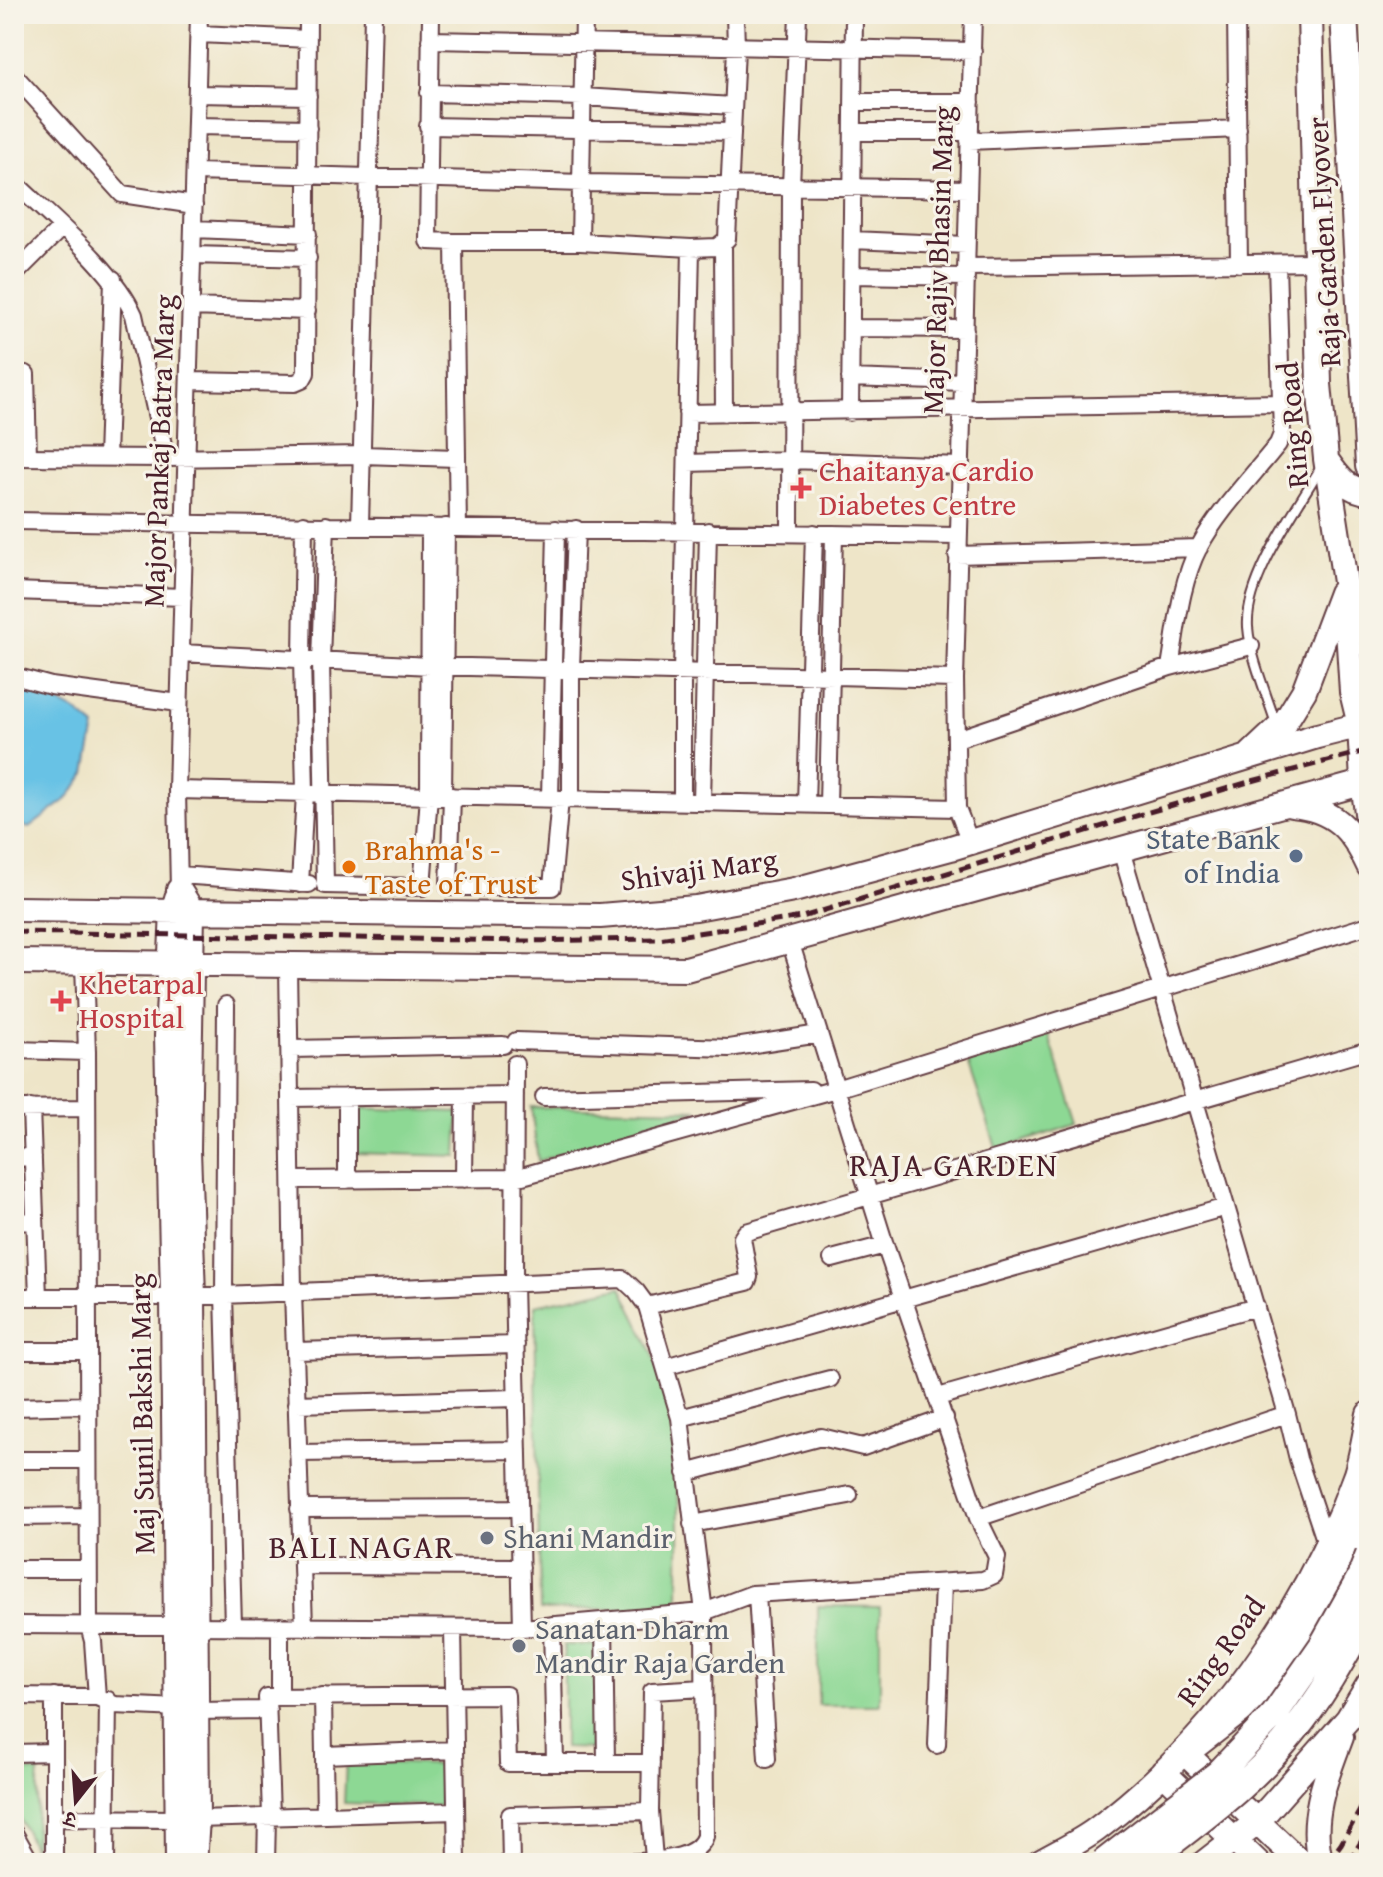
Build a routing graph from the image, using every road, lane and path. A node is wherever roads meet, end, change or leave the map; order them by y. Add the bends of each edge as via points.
1 (199, 14) edge
2 (308, 14) edge
3 (373, 14) edge
4 (431, 14) edge
5 (584, 14) edge
6 (735, 14) edge
7 (798, 14) edge
8 (854, 14) edge
9 (973, 14) edge
10 (1236, 14) edge
11 (1310, 14) edge
12 (1344, 14) edge
13 (199, 34) junction
14 (308, 39) junction
15 (430, 40) junction
16 (583, 41) junction
17 (797, 46) junction
18 (853, 47) junction
19 (736, 48) junction
20 (973, 51) junction
21 (14, 75) edge
22 (429, 93) junction
23 (197, 94) junction
24 (308, 96) junction
25 (582, 97) junction
26 (853, 102) junction
27 (971, 102) junction
28 (733, 106) junction
29 (196, 126) junction
30 (428, 126) junction
31 (308, 128) junction
32 (583, 128) junction
33 (1238, 129) junction
34 (732, 132) junction
35 (853, 132) junction
36 (970, 136) junction
37 (195, 172) junction
38 (309, 174) junction
39 (370, 176) junction
40 (427, 177) junction
41 (583, 183) junction
42 (730, 186) junction
43 (791, 186) junction
44 (852, 187) junction
45 (968, 189) junction
46 (18, 193) edge
47 (194, 205) junction
48 (61, 228) junction
49 (194, 229) junction
50 (308, 234) junction
51 (852, 240) junction
52 (454, 242) junction
53 (580, 242) junction
54 (723, 244) junction
55 (966, 245) junction
56 (691, 248) junction
57 (193, 255) junction
58 (308, 258) junction
59 (1316, 262) junction
60 (1277, 263) junction
61 (1239, 264) junction
62 (965, 272) junction
63 (14, 275) edge
64 (852, 275) junction
65 (113, 279) junction
66 (191, 307) junction
67 (307, 311) junction
68 (852, 328) junction
69 (965, 329) junction
70 (14, 374) edge
71 (850, 378) junction
72 (189, 381) junction
73 (963, 382) junction
74 (1281, 403) junction
75 (962, 409) junction
76 (791, 412) junction
77 (850, 412) junction
78 (687, 413) junction
79 (724, 413) junction
80 (362, 455) junction
81 (21, 457) edge
82 (187, 457) junction
83 (107, 458) junction
84 (166, 458) junction
85 (457, 458) junction
86 (1326, 459) junction
87 (791, 460) junction
88 (687, 463) junction
89 (960, 466) junction
90 (1369, 466) edge
91 (1369, 492) edge
92 (14, 521) edge
93 (185, 522) junction
94 (304, 524) junction
95 (326, 525) junction
96 (360, 525) junction
97 (445, 527) junction
98 (556, 529) junction
99 (576, 529) junction
100 (686, 531) junction
101 (708, 531) junction
102 (790, 533) junction
103 (814, 533) junction
104 (834, 534) junction
105 (957, 536) junction
106 (1199, 548) junction
107 (957, 555) junction
108 (1345, 582) junction
109 (14, 591) edge
110 (183, 597) junction
111 (1251, 646) junction
112 (181, 653) junction
113 (302, 658) junction
114 (321, 660) junction
115 (438, 666) junction
116 (1170, 667) junction
117 (571, 668) junction
118 (552, 670) junction
119 (706, 673) junction
120 (682, 674) junction
121 (831, 674) junction
122 (14, 676) edge
123 (808, 676) junction
124 (955, 679) junction
125 (179, 703) junction
126 (1365, 724) edge
127 (1278, 729) junction
128 (957, 739) junction
129 (1247, 758) junction
130 (1366, 782) edge
131 (177, 790) junction
132 (305, 793) junction
133 (325, 793) junction
134 (441, 796) junction
135 (560, 799) junction
136 (682, 802) junction
137 (702, 802) junction
138 (806, 804) junction
139 (1288, 804) junction
140 (828, 805) junction
141 (957, 808) junction
142 (1369, 828) edge
143 (970, 842) junction
144 (1121, 850) junction
145 (1369, 866) edge
146 (300, 884) junction
147 (325, 885) junction
148 (422, 887) junction
149 (449, 887) junction
150 (181, 897) junction
151 (14, 909) edge
152 (1369, 925) edge
153 (790, 941) junction
154 (14, 962) edge
155 (84, 964) junction
156 (181, 965) junction
157 (288, 966) junction
158 (1160, 988) junction
159 (226, 1005) dead end
160 (819, 1034) junction
161 (290, 1049) junction
162 (14, 1050) edge
163 (1369, 1050) edge
164 (87, 1052) junction
165 (515, 1064) dead end
166 (836, 1089) junction
167 (515, 1095) junction
168 (465, 1096) junction
169 (347, 1097) junction
170 (544, 1097) dead end
171 (290, 1098) junction
172 (1194, 1101) junction
173 (22, 1108) edge
174 (87, 1108) junction
175 (33, 1157) junction
176 (14, 1158) edge
177 (515, 1178) junction
178 (464, 1179) junction
179 (292, 1180) junction
180 (347, 1180) junction
181 (870, 1196) junction
182 (1226, 1207) junction
183 (35, 1221) junction
184 (14, 1222) edge
185 (885, 1245) junction
186 (832, 1259) dead end
187 (514, 1283) junction
188 (293, 1291) junction
189 (224, 1294) junction
190 (183, 1296) junction
191 (14, 1297) edge
192 (38, 1297) junction
193 (88, 1298) junction
194 (904, 1299) junction
195 (647, 1306) junction
196 (1256, 1307) junction
197 (516, 1345) junction
198 (14, 1351) edge
199 (88, 1351) junction
200 (295, 1351) junction
201 (665, 1367) junction
202 (830, 1379) dead end
203 (938, 1397) junction
204 (517, 1398) junction
205 (296, 1404) junction
206 (88, 1405) junction
207 (14, 1407) edge
208 (1287, 1414) junction
209 (1369, 1414) edge
210 (680, 1418) junction
211 (945, 1418) junction
212 (518, 1450) junction
213 (298, 1453) junction
214 (14, 1460) edge
215 (88, 1460) junction
216 (686, 1473) junction
217 (1369, 1491) edge
218 (849, 1495) dead end
219 (519, 1508) junction
220 (299, 1509) junction
221 (88, 1516) junction
222 (14, 1517) edge
223 (978, 1518) junction
224 (692, 1524) junction
225 (1326, 1543) junction
226 (1369, 1555) edge
227 (302, 1566) junction
228 (521, 1567) junction
229 (14, 1569) edge
230 (88, 1569) junction
231 (943, 1583) junction
232 (757, 1594) junction
233 (704, 1612) junction
234 (1369, 1612) edge
235 (604, 1621) junction
236 (14, 1625) edge
237 (552, 1625) junction
238 (89, 1626) junction
239 (186, 1626) junction
240 (233, 1626) junction
241 (280, 1626) junction
242 (304, 1627) junction
243 (453, 1628) junction
244 (522, 1628) junction
245 (1369, 1684) edge
246 (704, 1688) junction
247 (453, 1695) junction
248 (14, 1696) edge
249 (54, 1696) junction
250 (323, 1696) junction
251 (280, 1697) junction
252 (102, 1699) junction
253 (187, 1710) junction
254 (268, 1710) junction
255 (1348, 1719) junction
256 (937, 1745) dead end
257 (454, 1750) junction
258 (54, 1752) junction
259 (14, 1753) edge
260 (1185, 1753) junction
261 (324, 1755) junction
262 (767, 1759) dead end
263 (555, 1763) junction
264 (606, 1763) junction
265 (651, 1763) junction
266 (1163, 1772) junction
267 (455, 1811) junction
268 (650, 1811) junction
269 (325, 1815) junction
270 (269, 1816) junction
271 (105, 1817) junction
272 (54, 1818) junction
273 (188, 1819) junction
274 (1258, 1821) junction
275 (14, 1833) edge
276 (1233, 1840) junction
277 (654, 1859) junction
278 (31, 1863) edge
279 (54, 1863) edge
280 (106, 1863) edge
281 (178, 1863) edge
282 (194, 1863) edge
283 (266, 1863) edge
284 (457, 1863) edge
285 (511, 1863) edge
286 (627, 1863) edge
287 (1039, 1863) edge
288 (1103, 1863) edge
289 (1145, 1863) edge
290 (1204, 1863) edge
291 (1258, 1863) edge
292 (1301, 1863) edge
293 (1321, 1863) edge

1 - 13 street, Major Pankaj Batra Marg
2 - 14 street
3 - 39 street
4 - 15 street
5 - 16 street
6 - 19 street
7 - 17 street
8 - 18 street
9 - 20 street, Major Rajiv Bhasin Marg
10 - 33 street
11 - 59 main road, Ring Road
12 - 90 main road, Raja Garden Flyover
13 - 14 street
13 - 23 street, Major Pankaj Batra Marg
14 - 24 street
15 - 16 street
15 - 22 street
16 - 19 street
16 - 25 street
17 - 18 street
17 - 19 street
17 - 43 street
18 - 20 street
18 - 26 street
19 - 28 street
20 - 27 street, Major Rajiv Bhasin Marg
21 - 47 street via 122,194
22 - 25 street
22 - 30 street
23 - 24 street
23 - 29 street, Major Pankaj Batra Marg
24 - 31 street
25 - 28 street
25 - 32 street
26 - 27 street
26 - 35 street
27 - 36 street, Major Rajiv Bhasin Marg
28 - 34 street
29 - 31 street
29 - 37 street, Major Pankaj Batra Marg
30 - 32 street
30 - 40 street
31 - 38 street
32 - 34 street
32 - 41 street
33 - 36 street
33 - 61 street
34 - 42 street
35 - 36 street
35 - 44 street
36 - 45 street, Major Rajiv Bhasin Marg
37 - 38 street
37 - 47 street, Major Pankaj Batra Marg
38 - 39 street
38 - 50 street
39 - 40 street
39 - 80 street
40 - 41 street
40 - 52 street via 428,241
41 - 42 street
41 - 53 street
42 - 43 street
42 - 54 street
43 - 44 street
43 - 76 street
44 - 45 street
44 - 51 street
45 - 55 street, Major Rajiv Bhasin Marg
46 - 48 street
47 - 49 street, Major Pankaj Batra Marg
48 - 63 street
48 - 65 street
49 - 50 street
49 - 57 street, Major Pankaj Batra Marg
50 - 58 street
51 - 55 street
51 - 64 street
52 - 53 street
52 - 85 street
53 - 56 street
54 - 56 street
54 - 79 street
55 - 62 street, Major Rajiv Bhasin Marg
56 - 78 street
57 - 58 street
57 - 66 street, Major Pankaj Batra Marg
58 - 67 street
59 - 60 street
59 - 86 main road, Ring Road
60 - 61 street
60 - 74 street
61 - 62 street
62 - 64 street
62 - 69 street, Major Rajiv Bhasin Marg
64 - 68 street
65 - 83 street
65 - 84 street via 134,315
66 - 67 street
66 - 72 street, Major Pankaj Batra Marg
67 - 72 street via 302,380
68 - 69 street
68 - 71 street
69 - 73 street, Major Rajiv Bhasin Marg
70 - 81 street via 26,374
71 - 73 street
71 - 77 street
72 - 82 street, Major Pankaj Batra Marg
73 - 75 street, Major Rajiv Bhasin Marg
74 - 75 street
74 - 106 street via 1278,444
75 - 77 street
75 - 89 street, Major Rajiv Bhasin Marg
76 - 77 street
76 - 79 street
76 - 87 street
78 - 79 street
78 - 88 street
80 - 82 street
80 - 85 street
80 - 96 street
81 - 83 street
82 - 84 street
82 - 93 street, Major Pankaj Batra Marg
83 - 84 street
85 - 97 street
86 - 91 main road via 1342,482
86 - 108 main road, Ring Road
86 - 111 lane via 1256,583 1248,611
87 - 88 street
87 - 89 street
87 - 102 street
88 - 100 street
89 - 105 street, Major Rajiv Bhasin Marg
92 - 93 street
93 - 94 street
93 - 110 street, Major Pankaj Batra Marg
94 - 95 street
94 - 113 street
95 - 96 street
95 - 114 street
96 - 97 street
97 - 98 street
97 - 115 street
98 - 99 street
98 - 118 street
99 - 100 street
99 - 117 street
100 - 101 street
100 - 120 street
101 - 102 street
101 - 119 street
102 - 103 street
103 - 104 street
103 - 123 street
104 - 105 street
104 - 121 street
105 - 107 street, Major Rajiv Bhasin Marg
106 - 107 street
106 - 116 street via 1183,590
107 - 124 street, Major Rajiv Bhasin Marg
108 - 126 main road, Ring Road via 1352,692
108 - 127 main road via 1304,691
109 - 110 street
110 - 112 street, Major Pankaj Batra Marg
111 - 116 street
111 - 127 lane
112 - 113 street
112 - 125 street, Major Pankaj Batra Marg
113 - 114 street
113 - 132 street
114 - 115 street
114 - 133 street
115 - 118 street
115 - 134 street
116 - 128 street
117 - 118 street
117 - 120 street
117 - 135 street
118 - 135 street
119 - 120 street
119 - 123 street
119 - 137 street
120 - 136 street
121 - 123 street
121 - 124 street
121 - 140 street
122 - 125 street
123 - 138 street
124 - 128 street, Major Rajiv Bhasin Marg
125 - 131 street, Major Pankaj Batra Marg
126 - 129 main road, Shivaji Marg
126 - 130 main road, Ring Road
127 - 129 main road
128 - 141 street, Major Rajiv Bhasin Marg
129 - 143 main road, Shivaji Marg
130 - 139 main road
130 - 142 main road, Ring Road
131 - 132 street
131 - 150 street, Major Pankaj Batra Marg
132 - 133 street
132 - 146 street
133 - 134 street
133 - 147 street
134 - 135 street
134 - 148 street
134 - 149 street
135 - 136 street
135 - 149 street via 552,887
136 - 137 street
137 - 138 street
138 - 140 street
139 - 144 main road
139 - 145 main road via 1329,814 1358,840
140 - 141 street
141 - 143 street, Major Rajiv Bhasin Marg
143 - 150 main road, Shivaji Marg via 794,890 696,908 600,916
144 - 153 main road
144 - 158 street
146 - 147 street
146 - 150 street
147 - 148 street
148 - 149 street
150 - 151 main road, Shivaji Marg
150 - 156 main road, Maj Sunil Bakshi Marg
152 - 158 street
153 - 157 main road via 686,969
153 - 160 street
154 - 155 main road
155 - 156 main road
155 - 164 street
156 - 157 main road
156 - 190 main road, Maj Sunil Bakshi Marg via 167,1036
157 - 161 street
158 - 166 street
158 - 172 street
159 - 189 street
160 - 161 street via 729,1048 510,1043
160 - 166 street
161 - 171 street
162 - 164 street
163 - 172 street
164 - 174 street
165 - 167 street
166 - 170 street
166 - 177 street
166 - 181 street
167 - 168 street
167 - 177 street
168 - 169 street
168 - 178 street
169 - 171 street
169 - 180 street
171 - 179 street
172 - 181 street
172 - 182 street
173 - 174 street
173 - 175 street
174 - 193 street
175 - 176 street
175 - 183 street
177 - 178 street
177 - 187 street
178 - 180 street
179 - 180 street
179 - 188 street
181 - 185 street
181 - 195 street via 746,1232 742,1238 747,1282
182 - 194 street
182 - 196 street
183 - 184 street
183 - 192 street
185 - 186 street
185 - 194 street
187 - 188 street
187 - 195 street via 623,1279
187 - 197 street
188 - 189 street
188 - 200 street
189 - 190 street
189 - 240 street
190 - 193 street
190 - 239 main road, Maj Sunil Bakshi Marg
191 - 192 street
192 - 193 street
193 - 199 street
194 - 201 street
194 - 203 street
195 - 201 street
196 - 203 street
196 - 208 street
197 - 200 street
197 - 204 street
198 - 199 street
199 - 206 street
200 - 205 street
201 - 210 street
202 - 210 street
203 - 211 street
204 - 205 street
204 - 212 street
205 - 213 street
206 - 207 street
206 - 215 street
208 - 223 street
208 - 225 street
209 - 225 main road, Ring Road via 1356,1472
210 - 216 street
211 - 216 street via 863,1447 821,1437
211 - 223 street
212 - 213 street
212 - 219 street
213 - 220 street
214 - 215 street
215 - 221 street
216 - 224 street
217 - 260 main road via 1330,1582 1293,1646 1253,1700
218 - 224 street
219 - 220 street
219 - 228 street
220 - 227 street
221 - 222 street
221 - 230 street
223 - 231 street via 997,1557 994,1575 988,1580
224 - 233 street
225 - 260 main road, Ring Road via 1292,1609
226 - 288 main road, bridge via 1322,1646 1274,1715 1219,1773
227 - 228 street
227 - 242 street
228 - 244 street
229 - 230 street
230 - 238 street
231 - 232 street
231 - 256 street
232 - 233 street
232 - 262 street
233 - 235 street
233 - 246 street
234 - 289 main road, bridge via 1293,1733 1235,1792
235 - 237 street
235 - 264 street
236 - 238 street
237 - 244 street
237 - 263 street
238 - 239 street
238 - 252 street
239 - 240 street
239 - 253 main road, Maj Sunil Bakshi Marg
240 - 241 street
241 - 242 street
241 - 251 street
242 - 243 street
243 - 244 street
243 - 247 street
245 - 255 main road
246 - 265 street via 652,1691
246 - 277 street via 705,1836 697,1850
247 - 250 street
247 - 257 street
247 - 263 street via 506,1695 508,1763
248 - 249 street
249 - 252 street
249 - 258 street
250 - 251 street
250 - 261 street
251 - 254 street via 267,1697
252 - 253 street via 115,1705
252 - 271 street
253 - 254 street
253 - 273 main road, Maj Sunil Bakshi Marg
254 - 270 street
255 - 274 main road
255 - 293 main road via 1323,1787 1317,1836
257 - 261 street
257 - 267 street
258 - 259 street
258 - 272 street
260 - 266 main road, Ring Road
260 - 274 main road
261 - 269 street
263 - 264 street
264 - 265 street
265 - 268 street
266 - 276 main road
266 - 287 main road, Ring Road via 1096,1830
267 - 269 street
267 - 284 street
268 - 277 street
268 - 285 street via 510,1815
269 - 270 street
270 - 273 street
270 - 283 street
271 - 272 street
271 - 273 street
271 - 280 street
272 - 279 street
273 - 281 main road, Maj Sunil Bakshi Marg
273 - 282 main road, Maj Sunil Bakshi Marg
274 - 276 main road
274 - 292 main road
275 - 278 street
276 - 290 main road
276 - 291 main road
277 - 286 street

